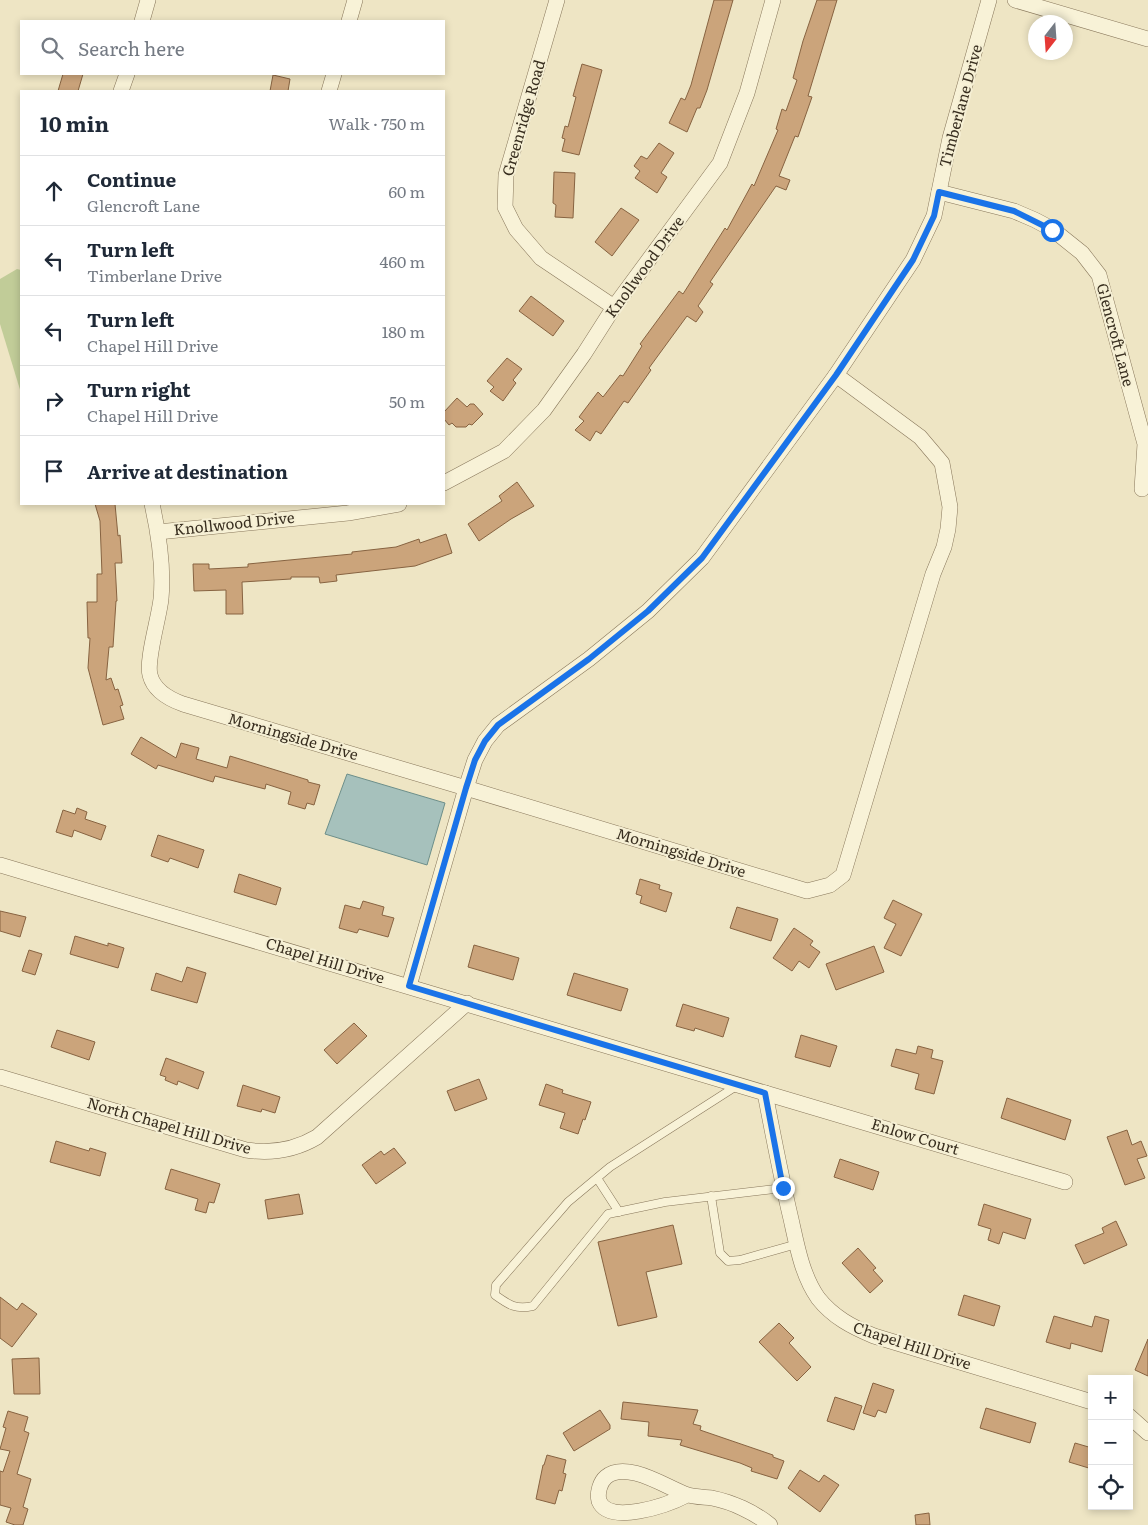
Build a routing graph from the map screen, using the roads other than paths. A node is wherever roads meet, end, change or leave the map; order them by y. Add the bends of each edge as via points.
1 (148, 0) edge
2 (355, 0) edge
3 (557, 0) edge
4 (773, 0) edge
5 (989, 0) edge
6 (1015, 0) edge
7 (142, 20) edge
8 (349, 20) edge
9 (1148, 39) edge
10 (126, 75) edge
11 (334, 75) edge
12 (121, 90) edge
13 (329, 90) edge
14 (939, 192) junction
15 (614, 307) junction
16 (836, 375) junction
17 (445, 482) edge
18 (1142, 489) dead end
19 (152, 505) edge
20 (393, 505) edge
21 (158, 532) junction
22 (466, 788) junction
23 (0, 865) edge
24 (409, 986) junction
25 (467, 1003) junction
26 (0, 1077) edge
27 (740, 1084) junction
28 (765, 1093) junction
29 (597, 1178) junction
30 (1065, 1182) dead end
31 (783, 1188) junction
32 (711, 1196) junction
33 (619, 1212) junction
34 (797, 1244) junction
35 (1088, 1401) edge
36 (1133, 1420) edge
37 (1148, 1433) edge
38 (687, 1494) junction
39 (770, 1525) edge

1 - 7 street
2 - 8 street
3 - 15 street, Greenridge Road via 506,175 505,207 516,228 542,258
4 - 15 street, Knollwood Drive via 746,93 720,163
5 - 14 street, Timberlane Drive via 950,138
6 - 9 street
10 - 12 street
11 - 13 street
14 - 16 street, Timberlane Drive via 934,216 913,260
14 - 18 street, Glencroft Lane via 1014,211 1035,220 1082,253 1099,275 1145,444
15 - 17 street, Knollwood Drive via 544,410 504,451
16 - 22 street, Timberlane Drive via 702,558 648,611 498,725 475,760
16 - 22 street, Morningside Drive via 920,437 942,463 950,507 944,547 933,574 843,876 830,885 807,891
19 - 21 street, Morningside Drive
20 - 21 street, Knollwood Drive via 348,513
21 - 22 street, Morningside Drive via 161,599 149,673 160,692 183,704
22 - 24 street, Timberlane Drive
23 - 24 street, Chapel Hill Drive
24 - 25 street, Chapel Hill Drive
25 - 26 street, North Chapel Hill Drive via 317,1137 284,1150 246,1150
25 - 27 street, Chapel Hill Drive
27 - 28 street, Chapel Hill Drive
27 - 29 lane
28 - 30 street, Enlow Court
28 - 31 street, Chapel Hill Drive
29 - 33 lane
29 - 33 lane via 568,1202 496,1285 495,1295 522,1309 533,1306 608,1214
31 - 32 lane
31 - 34 street, Chapel Hill Drive
32 - 33 lane
32 - 34 lane via 720,1253 728,1261
34 - 35 street, Chapel Hill Drive via 812,1287 828,1309 847,1324 882,1339
36 - 37 street
38 - 38 street via 657,1480 627,1472 606,1476 598,1494 605,1513 614,1520 626,1521 643,1517
38 - 39 street via 726,1502

